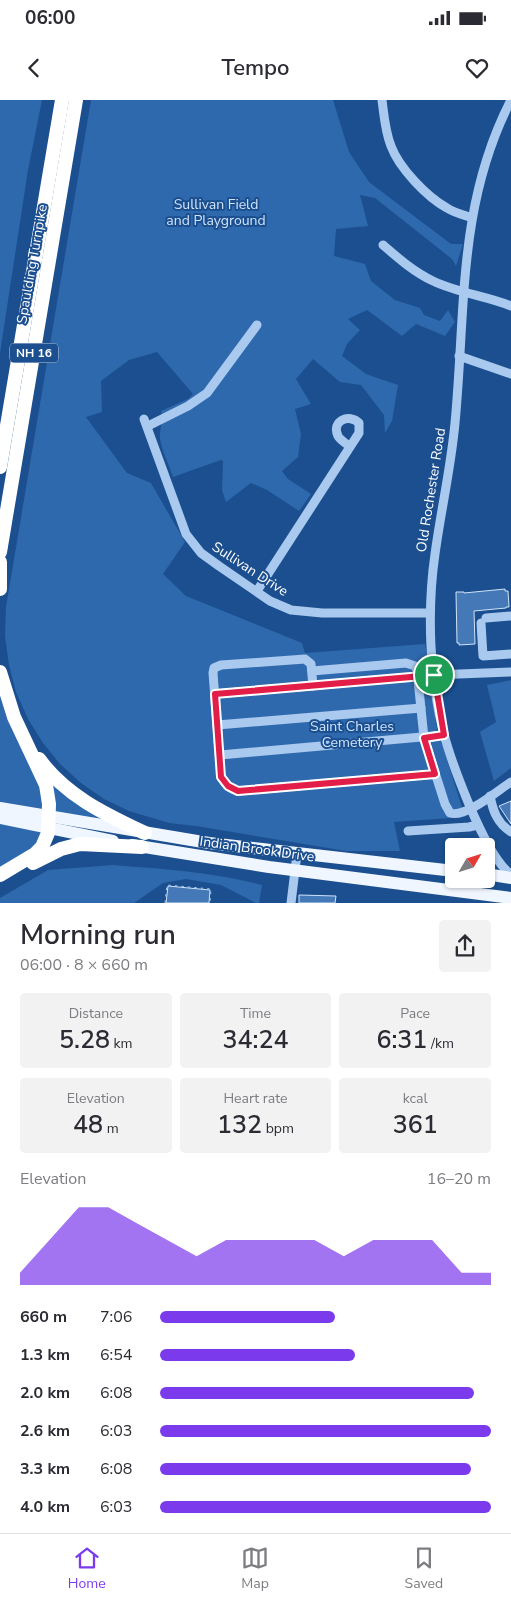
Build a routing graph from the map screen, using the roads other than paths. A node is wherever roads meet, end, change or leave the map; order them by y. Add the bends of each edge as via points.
1 (62, 100) edge
2 (76, 100) edge
3 (382, 100) edge
4 (511, 100) edge
5 (46, 194) junction
6 (60, 197) junction
7 (472, 218) junction
8 (383, 245) dead end
9 (463, 292) junction
10 (511, 306) edge
11 (257, 325) dead end
12 (459, 356) junction
13 (511, 374) edge
14 (350, 446) dead end
15 (0, 467) edge
16 (0, 552) edge
17 (0, 562) edge
18 (0, 589) edge
19 (257, 591) junction
20 (430, 613) junction
21 (511, 616) edge
22 (511, 654) edge
23 (312, 671) junction
24 (0, 672) edge
25 (511, 672) edge
26 (434, 675) junction
27 (418, 677) junction
28 (313, 686) junction
29 (215, 694) junction
30 (421, 708) junction
31 (217, 725) junction
32 (444, 735) junction
33 (424, 738) junction
34 (26, 743) junction
35 (220, 755) junction
36 (435, 774) junction
37 (511, 782) edge
38 (490, 796) junction
39 (0, 808) edge
40 (471, 809) junction
41 (0, 818) edge
42 (48, 822) junction
43 (478, 825) junction
44 (408, 831) dead end
45 (511, 832) edge
46 (145, 833) junction
47 (483, 838) edge
48 (142, 847) junction
49 (297, 854) junction
50 (445, 870) edge
51 (295, 871) junction
52 (0, 875) edge
53 (495, 875) edge
54 (511, 876) edge
55 (0, 880) edge
56 (511, 898) edge
57 (291, 903) edge

1 - 5 highway, Spaulding Turnpike / NH 16
2 - 6 highway, Spaulding Turnpike / NH 16
3 - 7 street via 391,148 399,161 429,196 448,209
4 - 7 street, Old Rochester Road via 489,150
5 - 6 street
5 - 15 highway, Spaulding Turnpike / NH 16
6 - 16 highway, Spaulding Turnpike / NH 16
7 - 9 street, Old Rochester Road
8 - 9 street via 421,275
9 - 10 street
9 - 12 street, Old Rochester Road
11 - 19 street, Sullivan Drive via 207,393 188,406 146,423 183,526 195,547
12 - 13 street
12 - 20 street, Old Rochester Road via 455,423 435,554
14 - 19 street
17 - 18 highway
19 - 20 street, Sullivan Drive via 283,608 306,612
20 - 26 street, Old Rochester Road
21 - 22 street via 484,621 483,656
23 - 27 street via 406,663 415,666
23 - 28 street
23 - 29 street via 305,658 221,665 214,668
24 - 34 highway via 8,702
25 - 26 street
26 - 27 street
26 - 32 street, Old Rochester Road
27 - 28 street
27 - 30 street
28 - 29 street
29 - 31 street
30 - 31 street
30 - 33 street
31 - 35 street
32 - 33 street
32 - 40 street, Old Rochester Road
33 - 35 street
33 - 36 street
34 - 42 highway via 46,785
34 - 46 highway via 75,795
35 - 36 street via 221,777 238,791
36 - 40 street via 450,813 464,813
37 - 38 street
38 - 40 street
38 - 45 street via 495,815
39 - 42 main road, Indian Brook Drive
40 - 43 street, Old Rochester Road
41 - 42 main road, Indian Brook Drive
42 - 46 main road, Indian Brook Drive
42 - 48 main road, Indian Brook Drive
42 - 52 highway via 48,833 42,847
43 - 44 street
43 - 47 street
43 - 54 street, Old Rochester Road
46 - 49 main road, Indian Brook Drive
48 - 51 main road, Indian Brook Drive
48 - 55 highway via 71,846
49 - 50 main road, Indian Brook Drive
49 - 51 street
51 - 56 main road, Indian Brook Drive
51 - 57 street
53 - 54 main road

